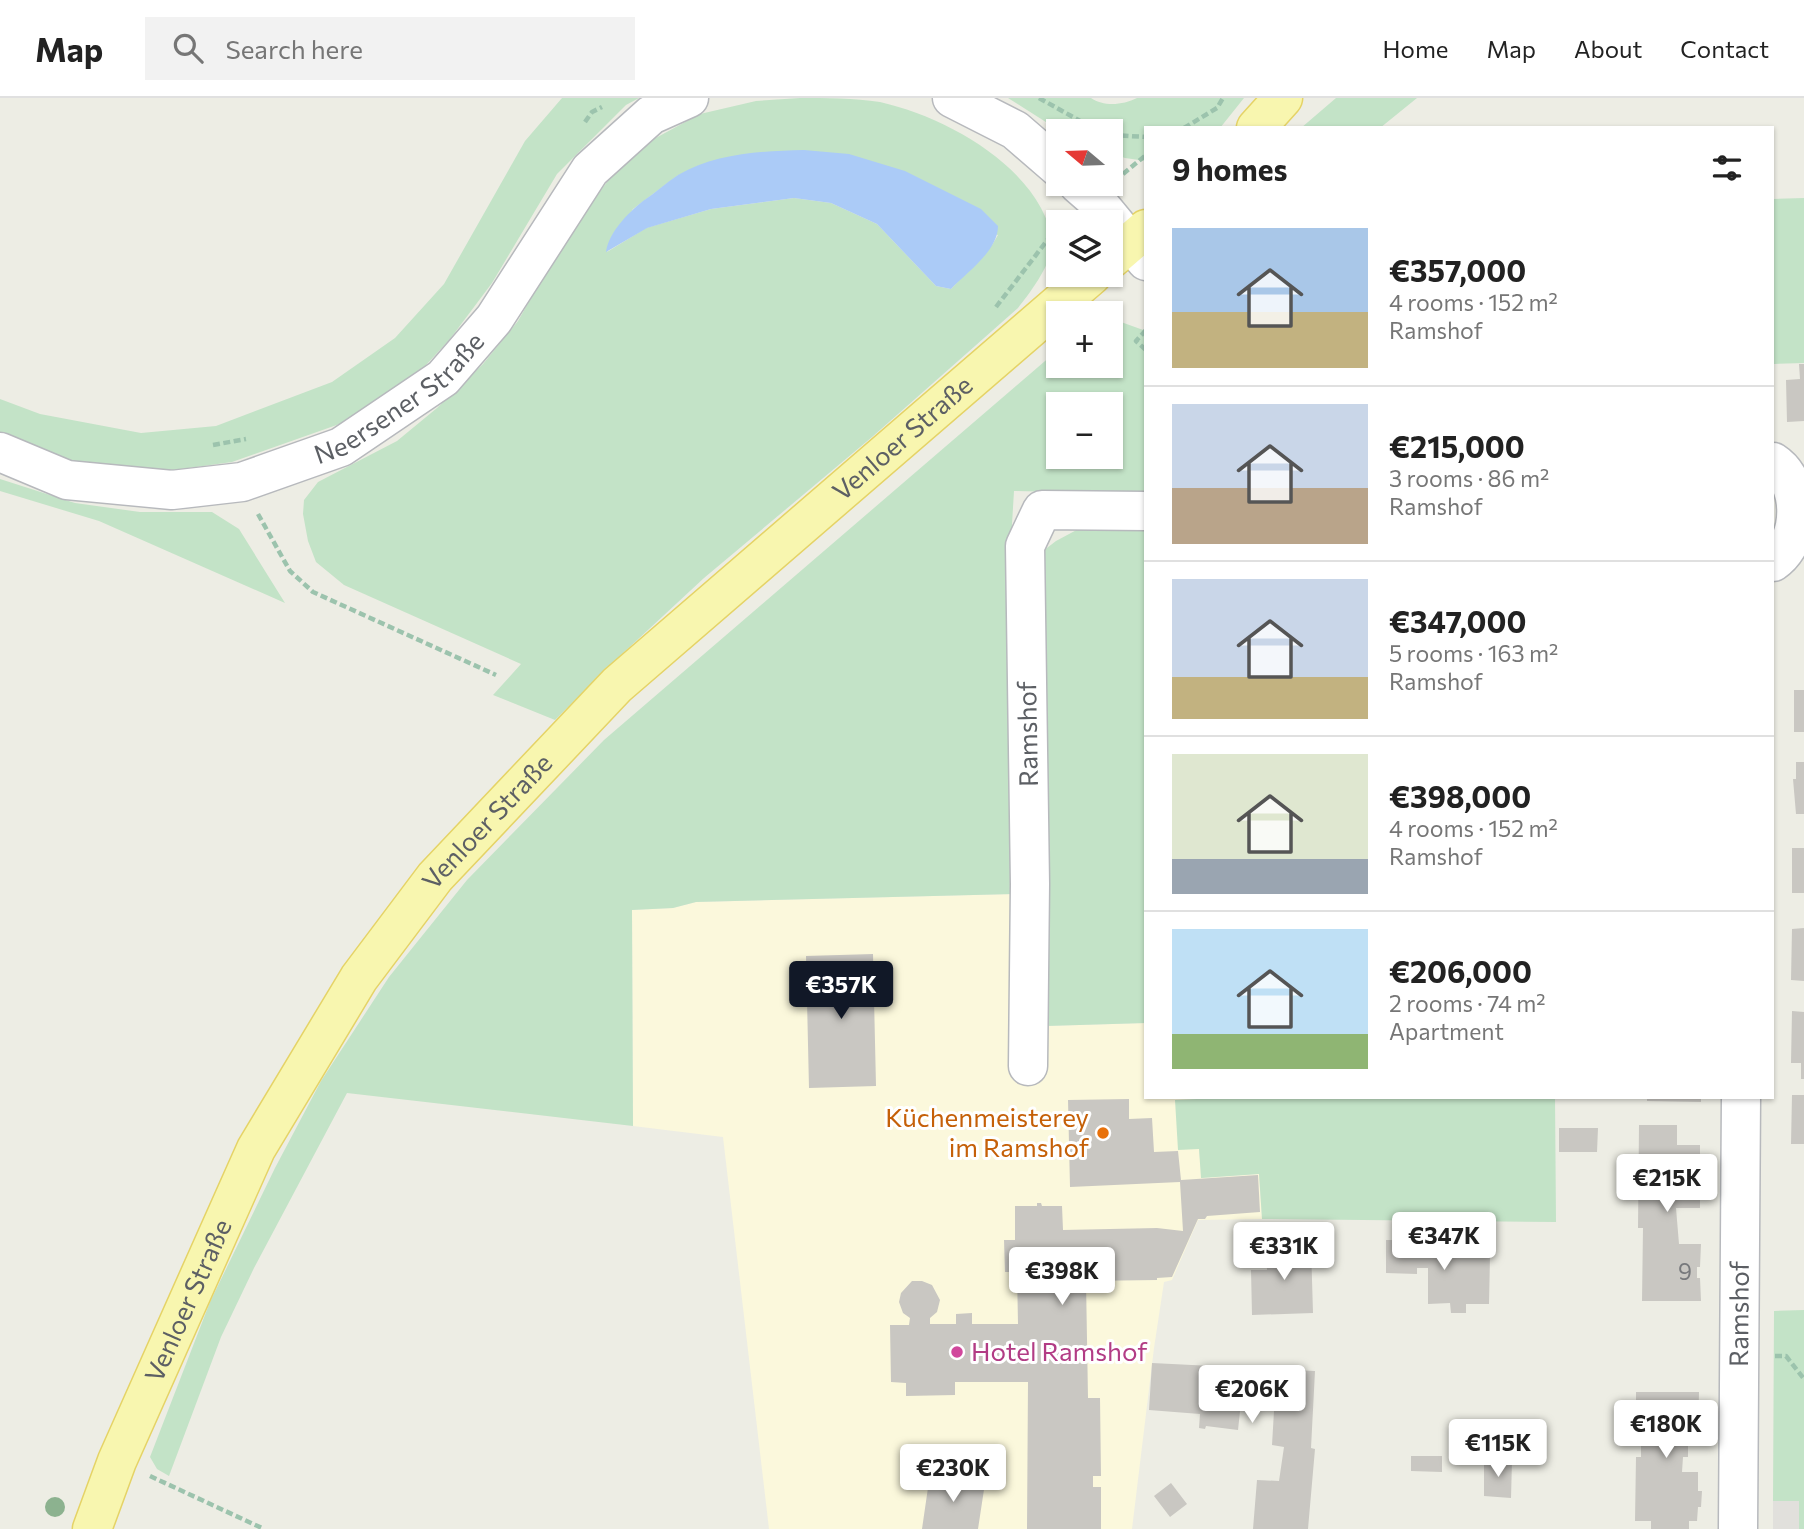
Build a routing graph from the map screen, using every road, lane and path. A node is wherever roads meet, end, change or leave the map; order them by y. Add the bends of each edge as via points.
1 (689, 98) edge
2 (952, 98) edge
3 (1039, 98) edge
4 (1223, 98) edge
5 (1283, 98) edge
6 (604, 105) dead end
7 (1077, 119) edge
8 (584, 124) dead end
9 (1187, 126) edge
10 (1258, 126) edge
11 (1124, 136) edge
12 (1144, 137) edge
13 (1046, 157) edge
14 (1092, 196) edge
15 (1133, 247) edge
16 (1079, 287) edge
17 (1144, 332) edge
18 (1144, 348) edge
19 (246, 439) dead end
20 (205, 447) dead end
21 (0, 452) edge
22 (1774, 463) edge
23 (242, 482) junction
24 (1804, 507) edge
25 (1144, 511) edge
26 (1774, 562) edge
27 (496, 675) dead end
28 (1028, 1066) dead end
29 (1741, 1099) edge
30 (117, 1461) junction
31 (92, 1529) edge
32 (264, 1529) edge
33 (1738, 1529) edge

1 - 23 street, Neersener Straße via 651,115 590,170 494,319 443,378 341,447
2 - 13 street via 1015,130
3 - 7 path
4 - 9 path via 1217,108
5 - 10 main road
6 - 8 path
11 - 12 path
14 - 15 street
16 - 30 main road, Venloer Straße via 617,685 435,877 359,978 256,1149
17 - 18 path via 1136,341
19 - 20 path
21 - 23 street, Neersener Straße via 67,480 172,490
22 - 24 street via 1790,475
23 - 27 path via 280,555 308,587
24 - 26 street via 1794,544
25 - 28 street, Ramshof via 1042,510 1025,547
29 - 33 street, Ramshof
30 - 31 main road, Venloer Straße
30 - 32 path

